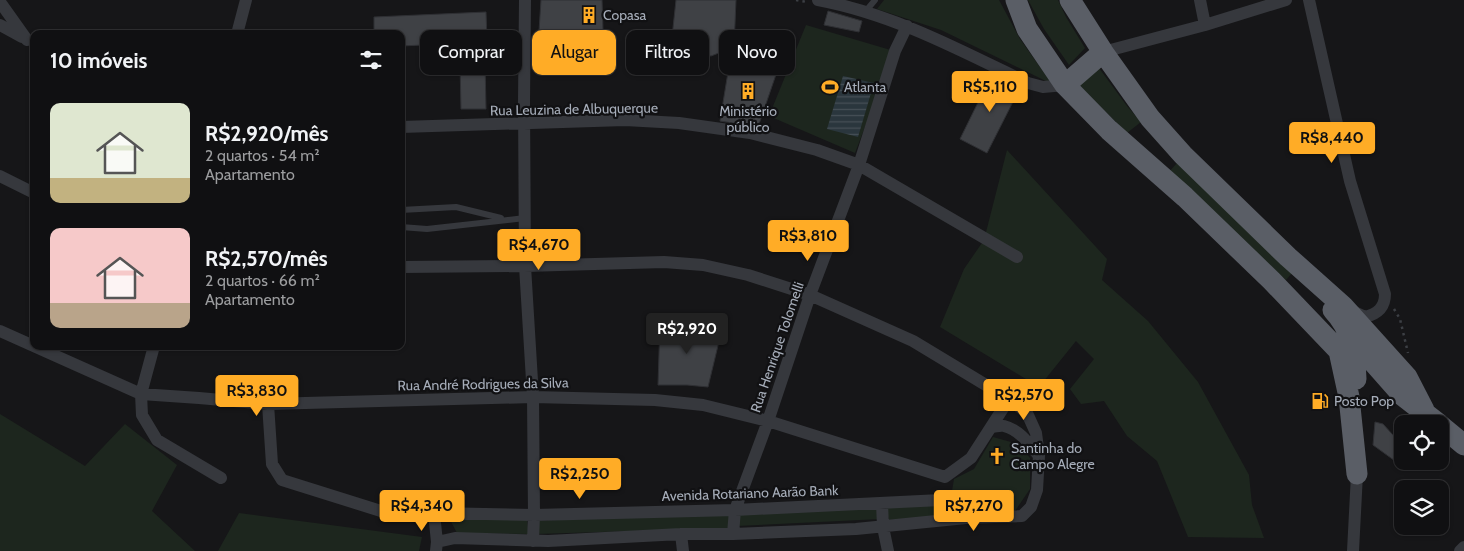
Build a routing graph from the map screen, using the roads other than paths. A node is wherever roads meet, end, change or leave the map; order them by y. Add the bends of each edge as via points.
1 (246, 0) edge
2 (525, 0) edge
3 (818, 0) edge
4 (875, 0) edge
5 (1016, 0) edge
6 (1070, 0) edge
7 (1200, 0) edge
8 (1286, 0) edge
9 (1309, 0) edge
10 (0, 2) edge
11 (865, 12) junction
12 (0, 25) edge
13 (1205, 25) junction
14 (907, 26) junction
15 (238, 30) edge
16 (30, 41) edge
17 (1102, 52) junction
18 (1065, 85) junction
19 (1150, 118) junction
20 (524, 124) junction
21 (405, 127) edge
22 (1127, 145) junction
23 (1183, 155) junction
24 (859, 165) junction
25 (0, 176) edge
26 (1163, 177) junction
27 (30, 191) edge
28 (405, 210) edge
29 (525, 218) junction
30 (508, 220) junction
31 (405, 227) edge
32 (1017, 257) dead end
33 (1288, 257) junction
34 (525, 266) junction
35 (405, 267) edge
36 (1272, 281) junction
37 (810, 295) junction
38 (1343, 306) junction
39 (0, 332) edge
40 (1349, 334) junction
41 (30, 345) edge
42 (41, 350) edge
43 (153, 350) edge
44 (1388, 380) junction
45 (1357, 393) junction
46 (141, 394) junction
47 (533, 397) junction
48 (1009, 399) junction
49 (268, 404) junction
50 (1428, 415) edge
51 (1431, 415) edge
52 (768, 421) junction
53 (992, 427) junction
54 (1449, 432) edge
55 (1464, 445) edge
56 (1038, 456) junction
57 (1357, 474) junction
58 (945, 477) junction
59 (221, 478) dead end
60 (941, 500) junction
61 (882, 503) junction
62 (735, 510) junction
63 (434, 513) junction
64 (534, 515) junction
65 (966, 518) junction
66 (883, 527) junction
67 (681, 534) junction
68 (733, 534) junction
69 (532, 541) junction
70 (437, 547) edge
71 (1464, 547) edge
72 (683, 551) edge
73 (888, 551) edge
74 (1353, 551) edge
75 (1460, 551) edge

1 - 15 street
2 - 20 street
3 - 11 street
4 - 11 lane
5 - 18 highway via 1028,28
6 - 17 highway
7 - 13 street
8 - 13 street
9 - 38 street via 1350,181 1385,294 1382,307 1365,317
10 - 16 street
11 - 14 street
12 - 16 street
13 - 17 street
14 - 18 street via 1028,82 1042,87
14 - 24 street, Rua Henrique Tolomelli via 895,51
17 - 18 highway
17 - 19 highway
18 - 22 highway
19 - 22 highway via 1149,133 1141,141
19 - 23 highway
20 - 21 street, Rua Leuzina de Albuquerque
20 - 24 street, Rua Leuzina de Albuquerque via 625,120 679,123 750,133 817,150
20 - 29 street
22 - 26 highway
23 - 26 highway via 1167,158 1161,164
23 - 33 highway
24 - 32 street, Rua Leuzina de Albuquerque
24 - 37 street, Rua Henrique Tolomelli
25 - 27 street
26 - 36 highway
28 - 30 lane via 456,207
29 - 30 lane
29 - 34 street
30 - 31 lane
33 - 38 highway
33 - 40 highway via 1300,276 1340,317
34 - 35 street
34 - 37 street via 664,262 703,265
34 - 47 street
36 - 40 highway
36 - 57 highway via 1339,351 1349,397
37 - 48 street via 913,341
37 - 52 street, Rua Henrique Tolomelli
38 - 51 highway via 1407,377
39 - 41 street, Rua André Rodrigues da Silva
40 - 44 highway
40 - 45 highway via 1354,349
42 - 46 street, Rua André Rodrigues da Silva
43 - 46 street
44 - 45 highway via 1365,386
44 - 50 highway
45 - 57 highway
46 - 49 street, Rua André Rodrigues da Silva
46 - 59 street via 142,415 157,440
47 - 49 street, Rua André Rodrigues da Silva
47 - 52 street, Rua André Rodrigues da Silva via 655,400 703,405
47 - 64 street
48 - 53 street
48 - 56 street via 1027,413 1036,433
49 - 63 street, Avenida Rotariano Aarão Bank via 272,464 282,480 384,512
52 - 58 street, Rua André Rodrigues da Silva
52 - 62 street, Rua Henrique Tolomelli
53 - 56 street via 1003,425 1026,439
53 - 58 street via 971,458
54 - 55 highway
56 - 65 street via 1037,490 1032,507 1022,516
57 - 74 street
58 - 60 street
60 - 61 street, Avenida Rotariano Aarão Bank
60 - 65 street
61 - 62 street, Avenida Rotariano Aarão Bank
61 - 66 street
62 - 64 street, Avenida Rotariano Aarão Bank
62 - 68 street, Rua Henrique Tolomelli
63 - 64 street, Avenida Rotariano Aarão Bank
63 - 70 street
64 - 69 street
65 - 66 street
66 - 68 street
66 - 73 street
67 - 68 street
67 - 69 street
67 - 72 street
69 - 70 street via 455,538
71 - 75 street

